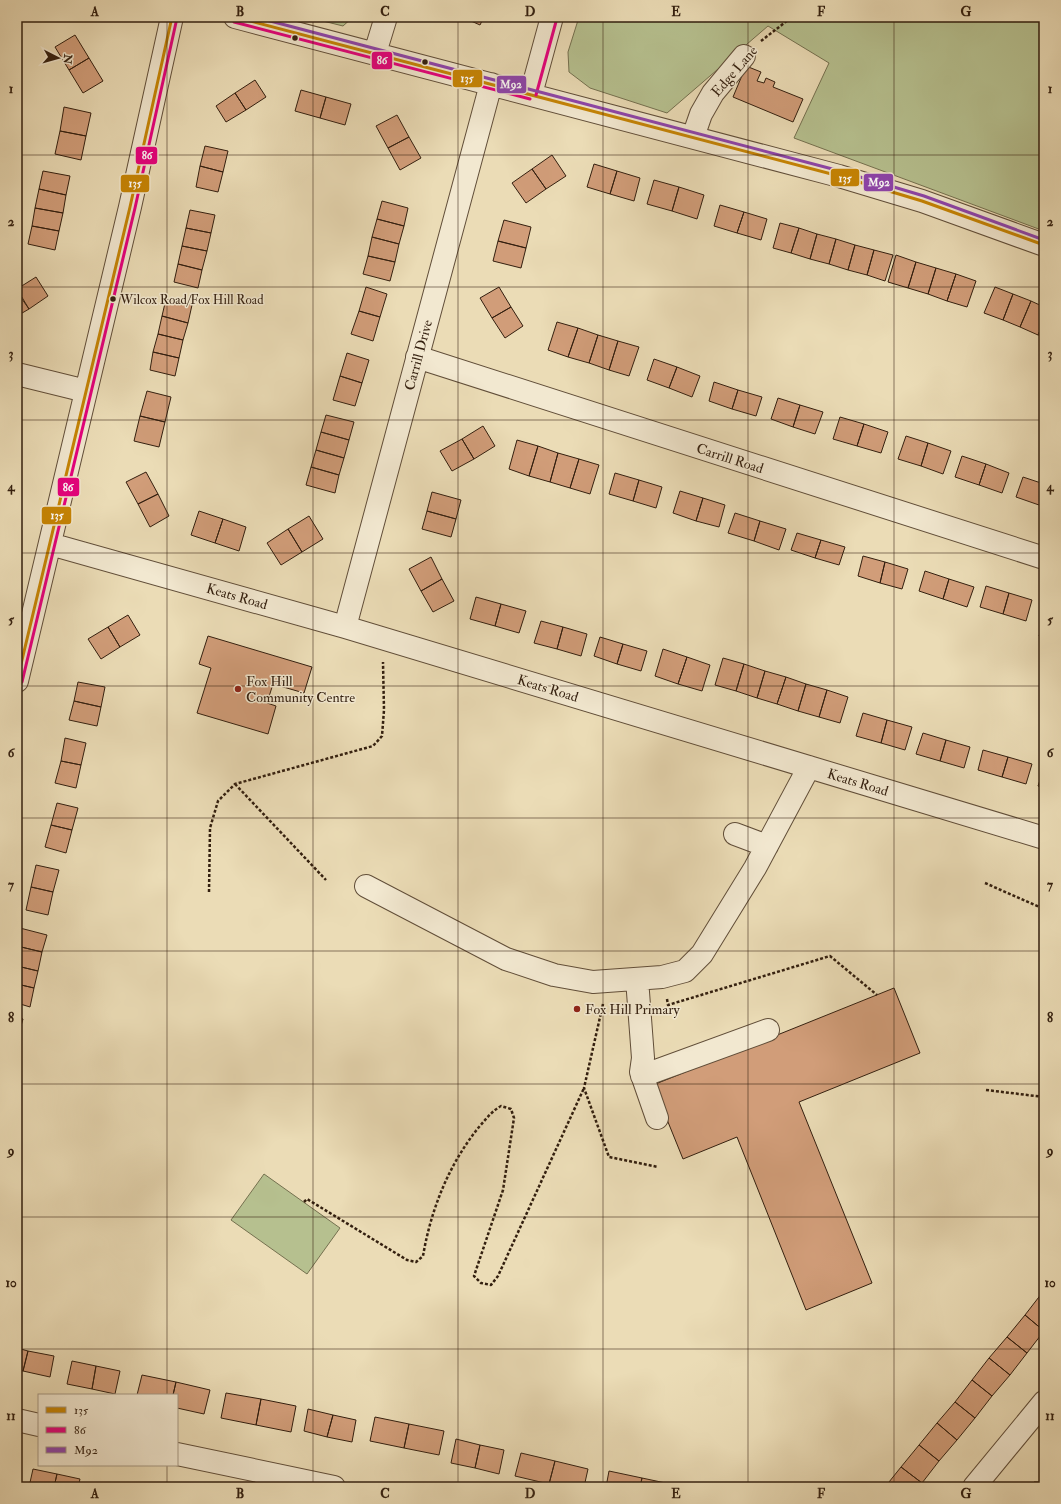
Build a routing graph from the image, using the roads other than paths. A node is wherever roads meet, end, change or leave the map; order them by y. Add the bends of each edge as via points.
1 (172, 17) edge
2 (234, 17) edge
3 (386, 17) edge
4 (552, 17) edge
5 (375, 53) junction
6 (744, 56) road end
7 (491, 84) junction
8 (531, 94) junction
9 (693, 137) junction
10 (1044, 245) edge
11 (417, 357) junction
12 (17, 374) edge
13 (86, 391) junction
14 (50, 544) junction
15 (1044, 558) edge
16 (345, 627) junction
17 (17, 681) edge
18 (808, 767) junction
19 (735, 834) dead end
20 (1044, 838) edge
21 (767, 846) junction
22 (366, 886) dead end
23 (636, 979) junction
24 (768, 1030) dead end
25 (642, 1076) junction
26 (657, 1118) dead end
27 (1044, 1402) edge
28 (17, 1420) edge
29 (38, 1425) edge
30 (178, 1454) edge
31 (334, 1487) edge
32 (974, 1487) edge

1 - 13 street
2 - 5 street
3 - 5 street
4 - 8 street
5 - 7 street
6 - 9 street, Edge Lane via 713,93 701,114
7 - 8 street
7 - 11 street, Carrill Drive
8 - 9 street
9 - 10 street via 922,201
11 - 15 street, Carrill Road
11 - 16 street, Carrill Drive
12 - 13 street
13 - 14 street
14 - 16 street, Keats Road
14 - 17 street
16 - 18 street, Keats Road
18 - 20 street, Keats Road
18 - 21 street
19 - 21 street
21 - 23 street via 702,954 685,970 662,977
22 - 23 street via 506,958 554,975 593,982
23 - 25 street via 643,1058
24 - 25 street
25 - 26 street
27 - 32 street
28 - 29 street
30 - 31 street

